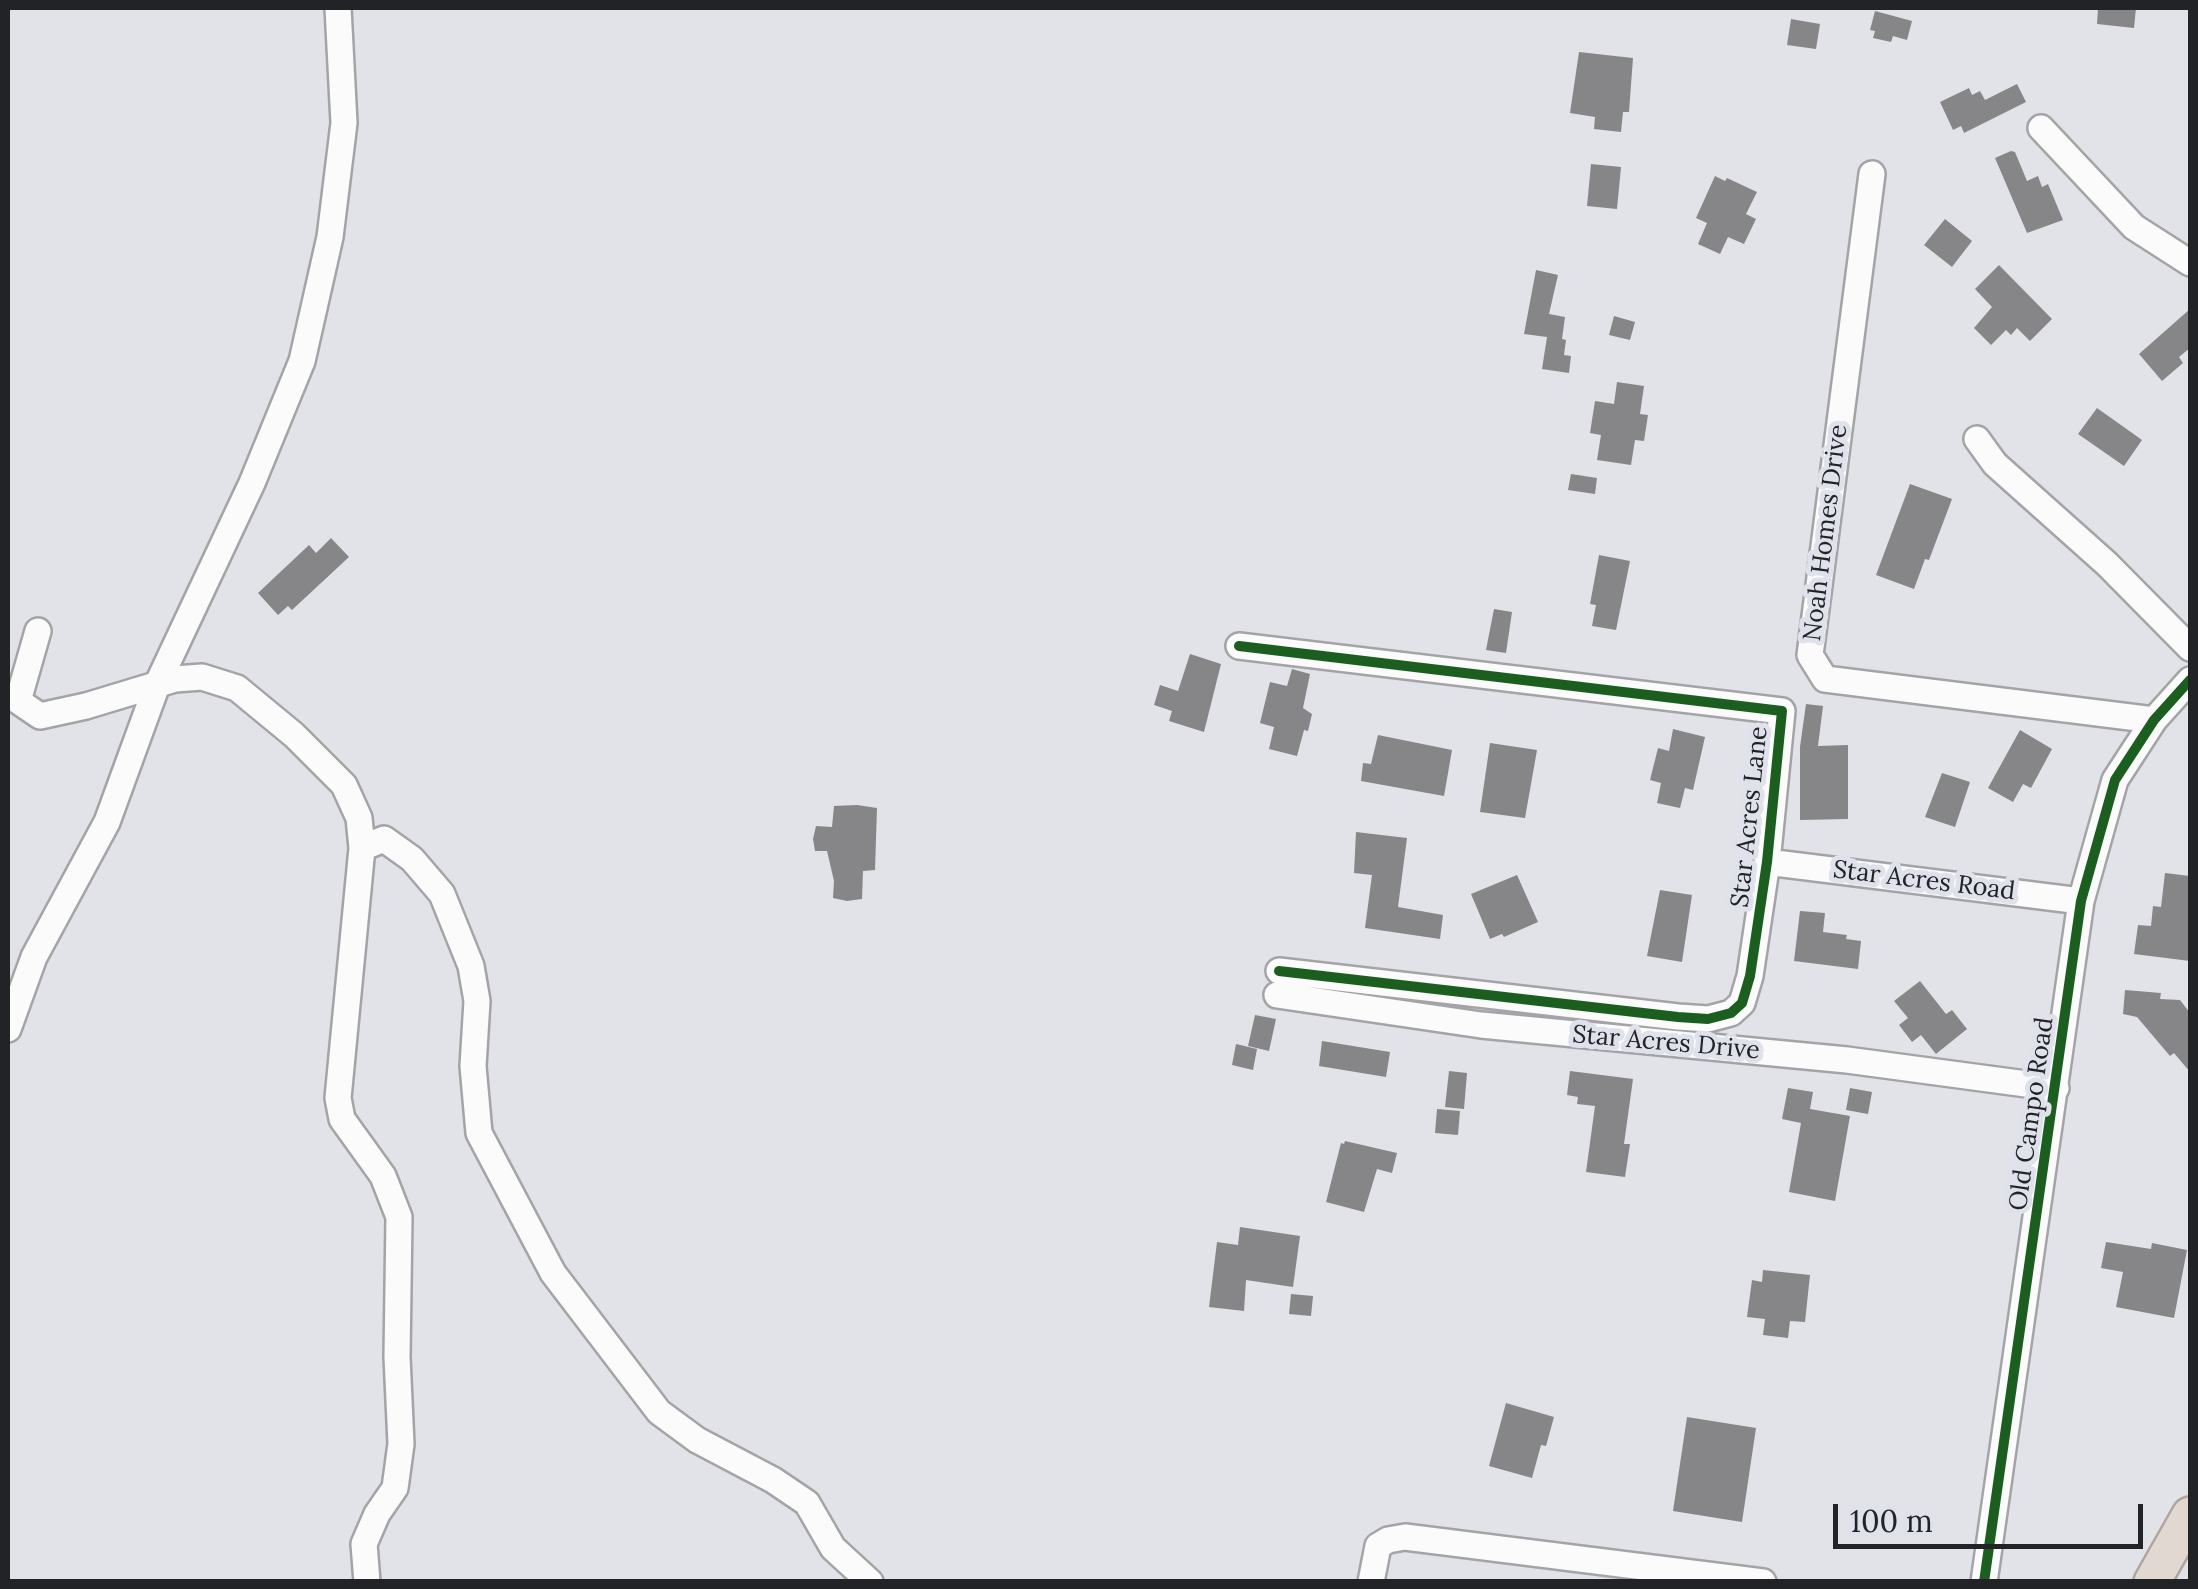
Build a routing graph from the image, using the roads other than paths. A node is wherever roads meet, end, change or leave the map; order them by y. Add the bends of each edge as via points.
1 (338, 8) edge
2 (2041, 128) dead end
3 (1872, 174) dead end
4 (2190, 263) edge
5 (1977, 439) dead end
6 (38, 631) dead end
7 (1238, 646) dead end
8 (2190, 648) edge
9 (2190, 680) edge
10 (157, 684) junction
11 (2154, 720) junction
12 (362, 848) junction
13 (1766, 862) junction
14 (2080, 900) junction
15 (1278, 983) joint
16 (8, 1029) edge
17 (2056, 1088) junction
18 (2190, 1516) edge
19 (367, 1582) edge
20 (870, 1582) edge
21 (1371, 1582) edge
22 (1763, 1582) edge
23 (1984, 1582) edge
24 (2152, 1582) edge

1 - 10 street via 344,124 330,237 302,361
2 - 4 street via 2134,227
3 - 11 street, Noah Homes Drive via 1810,655 1825,678
5 - 8 street via 1995,464
6 - 10 street via 18,701 40,716
7 - 13 street, Star Acres Lane via 1782,711
9 - 11 street, Old Campo Road
10 - 12 street via 202,677 237,688 344,785 360,818
10 - 16 street via 108,822 34,957
11 - 14 street, Old Campo Road via 2115,780
12 - 19 street via 338,1098 342,1119 383,1176 399,1217 401,1444 396,1488 364,1544
12 - 20 street via 384,839 442,894 478,1001 473,1066 479,1133 553,1274 659,1412 807,1503 832,1548
13 - 14 street, Star Acres Road
13 - 15 street, Star Acres Lane via 1742,1002 1708,1019
14 - 17 street, Old Campo Road
15 - 17 street, Star Acres Drive via 1482,1025 1847,1060
17 - 23 street, Old Campo Road
18 - 24 highway
21 - 22 street via 1378,1546 1405,1537

